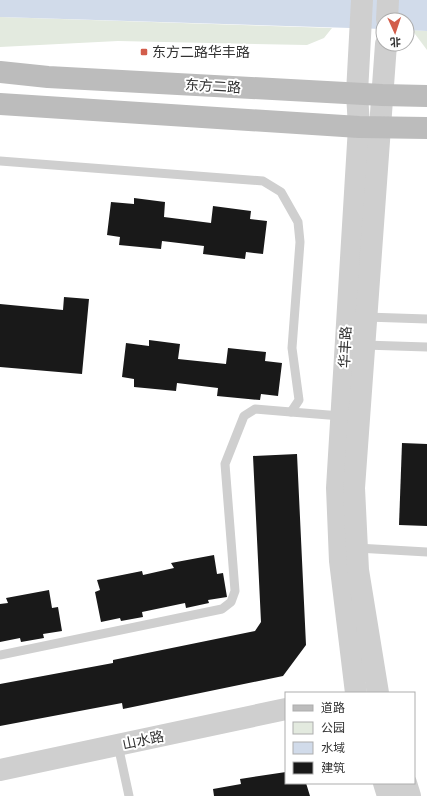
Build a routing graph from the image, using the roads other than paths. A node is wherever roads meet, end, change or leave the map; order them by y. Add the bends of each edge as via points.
1 (362, 0) edge
2 (388, 0) edge
3 (387, 12) edge
4 (385, 52) edge
5 (0, 72) edge
6 (357, 93) junction
7 (382, 95) junction
8 (427, 96) edge
9 (0, 104) edge
10 (369, 127) junction
11 (427, 128) edge
12 (0, 161) edge
13 (366, 317) junction
14 (427, 319) edge
15 (364, 345) junction
16 (427, 347) edge
17 (291, 412) junction
18 (341, 416) junction
19 (357, 548) junction
20 (427, 552) edge
21 (0, 655) edge
22 (356, 692) edge
23 (373, 692) edge
24 (285, 709) edge
25 (118, 745) junction
26 (0, 770) edge
27 (384, 784) edge
28 (406, 784) edge
29 (129, 796) edge
30 (388, 796) edge
31 (410, 796) edge

1 - 6 street, 华丰路
2 - 3 street
4 - 7 street, 华丰路
5 - 6 main road, 东方二路 via 48,77
6 - 7 main road, 东方二路
6 - 10 street, 华丰路
7 - 8 main road, 东方二路
7 - 10 street, 华丰路
9 - 10 main road
10 - 11 main road
10 - 13 street, 华丰路
10 - 18 street, 华丰路
12 - 17 lane via 263,181 281,192 298,222 300,242 292,348 299,400
13 - 14 lane
13 - 15 street, 华丰路
15 - 16 lane
15 - 19 street, 华丰路 via 354,488
17 - 18 lane
17 - 21 lane via 255,409 244,416 225,464 234,591 231,602 222,609
18 - 22 street, 华丰路 via 337,488 340,561
19 - 20 lane
19 - 23 street, 华丰路
24 - 25 street, 山水路
25 - 26 street, 山水路
25 - 29 lane
27 - 30 street
28 - 31 street

